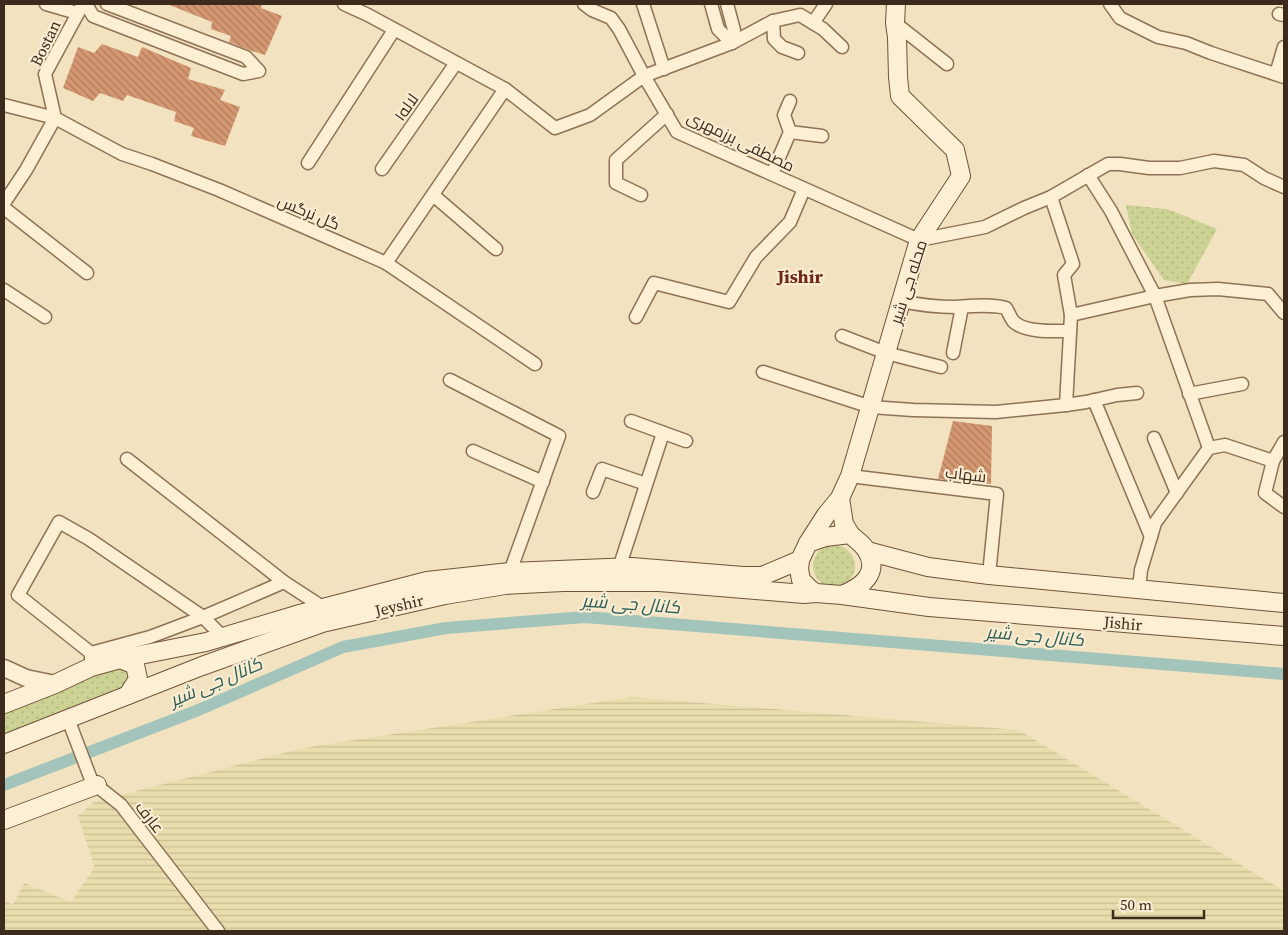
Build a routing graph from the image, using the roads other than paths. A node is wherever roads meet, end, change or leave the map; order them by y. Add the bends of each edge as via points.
1 (46, 4) edge
2 (107, 4) edge
3 (344, 4) edge
4 (375, 4) edge
5 (584, 4) edge
6 (643, 4) edge
7 (711, 4) edge
8 (727, 4) edge
9 (826, 4) edge
10 (896, 4) edge
11 (1110, 4) edge
12 (82, 7) edge
13 (368, 15) junction
14 (773, 21) junction
15 (813, 23) junction
16 (894, 24) junction
17 (394, 30) junction
18 (732, 43) junction
19 (1284, 46) edge
20 (842, 47) dead end
21 (798, 52) dead end
22 (456, 63) junction
23 (947, 64) dead end
24 (664, 69) junction
25 (644, 76) junction
26 (1280, 76) edge
27 (505, 89) junction
28 (790, 101) dead end
29 (4, 105) edge
30 (667, 114) junction
31 (55, 118) junction
32 (790, 132) junction
33 (822, 136) dead end
34 (308, 163) dead end
35 (382, 169) dead end
36 (772, 174) junction
37 (1088, 175) junction
38 (1284, 187) edge
39 (804, 189) junction
40 (433, 195) junction
41 (641, 196) dead end
42 (1051, 197) junction
43 (4, 203) edge
44 (4, 208) edge
45 (919, 240) junction
46 (496, 249) dead end
47 (386, 264) junction
48 (87, 273) dead end
49 (4, 290) edge
50 (1155, 296) junction
51 (901, 301) junction
52 (962, 306) junction
53 (1284, 313) edge
54 (1071, 315) junction
55 (45, 317) dead end
56 (636, 317) dead end
57 (1070, 332) junction
58 (842, 336) dead end
59 (886, 353) junction
60 (953, 353) dead end
61 (535, 364) dead end
62 (941, 367) dead end
63 (763, 372) dead end
64 (450, 380) dead end
65 (1242, 384) dead end
66 (1137, 393) dead end
67 (1189, 394) junction
68 (1094, 400) junction
69 (1066, 405) junction
70 (871, 407) junction
71 (631, 421) dead end
72 (663, 433) junction
73 (1154, 438) dead end
74 (686, 441) dead end
75 (1284, 442) edge
76 (1210, 448) junction
77 (473, 451) dead end
78 (127, 459) dead end
79 (1272, 461) junction
80 (850, 476) junction
81 (543, 482) junction
82 (646, 484) junction
83 (593, 492) dead end
84 (1177, 493) junction
85 (840, 498) junction
86 (1284, 507) edge
87 (850, 534) junction
88 (1151, 537) junction
89 (808, 543) junction
90 (867, 551) junction
91 (800, 560) junction
92 (619, 568) junction
93 (510, 572) junction
94 (989, 575) junction
95 (284, 582) junction
96 (1139, 589) junction
97 (816, 593) junction
98 (842, 595) junction
99 (1284, 602) edge
100 (324, 608) junction
101 (203, 617) junction
102 (1284, 636) edge
103 (224, 637) junction
104 (120, 659) junction
105 (91, 660) junction
106 (4, 669) edge
107 (4, 683) edge
108 (55, 684) junction
109 (128, 695) junction
110 (4, 704) edge
111 (68, 719) junction
112 (4, 744) edge
113 (94, 783) junction
114 (4, 820) edge
115 (218, 931) edge

1 - 12 street
2 - 12 street via 246,57 259,71 243,74 93,16
3 - 13 street
4 - 13 street
5 - 25 street, مصطفی برزمهری via 610,18 619,28
6 - 24 street
7 - 18 street via 718,28
8 - 18 street via 734,30
9 - 15 street
10 - 16 main road, محله جی شیر
11 - 26 street via 1120,18 1158,37 1186,43
12 - 31 street, Bostan via 45,74
13 - 17 street
14 - 15 street via 800,15
14 - 18 street
14 - 21 street via 774,39 782,47
15 - 20 street
16 - 23 street
16 - 45 main road, محله جی شیر via 900,96 955,150 961,176
17 - 22 street
17 - 34 street
18 - 24 street
19 - 26 street
22 - 27 street
22 - 35 street, لاله۱
24 - 25 street
25 - 27 street via 590,115 555,128
25 - 30 street, مصطفی برزمهری
27 - 40 street
28 - 32 street via 784,115
29 - 31 street, گل نرگس
30 - 36 street, مصطفی برزمهری via 677,132
30 - 41 street via 616,160 616,183
31 - 43 street
31 - 47 street, گل نرگس via 122,154 219,190
32 - 33 street
32 - 36 street
36 - 39 street, مصطفی برزمهری
37 - 38 street via 1108,164 1180,168 1214,161 1244,165
37 - 42 street
37 - 50 street via 1111,211
39 - 45 street, مصطفی برزمهری
39 - 56 street via 790,222 756,257 729,302 654,283
40 - 46 street
40 - 47 street
42 - 45 street via 985,226
42 - 54 street via 1073,264 1064,275
44 - 48 street
45 - 51 main road, محله جی شیر
47 - 61 street, گل نرگس
49 - 55 street
50 - 53 street via 1218,289 1268,294
50 - 54 street
50 - 67 street
51 - 52 street via 922,306
51 - 59 main road, محله جی شیر
52 - 57 street via 1006,308 1014,322 1026,328
52 - 60 street
54 - 57 street
57 - 69 street
58 - 59 street
59 - 62 street
59 - 70 main road, محله جی شیر
63 - 70 street
64 - 81 street via 559,436
65 - 67 street
66 - 68 street
67 - 76 street
68 - 69 street
68 - 88 street
69 - 70 street via 996,412
70 - 80 main road, محله جی شیر
71 - 72 street
72 - 74 street
72 - 82 street
73 - 84 street
75 - 79 street
76 - 79 street via 1225,445
76 - 84 street
77 - 81 street
78 - 95 street
79 - 86 street via 1265,493
80 - 85 main road, محله جی شیر
80 - 94 street, شهاب via 997,494
81 - 93 street
82 - 83 street via 602,469
82 - 92 street
84 - 88 street via 1155,523
85 - 87 main road via 844,524
85 - 89 main road, محله جی شیر
87 - 89 main road
87 - 90 main road
88 - 96 street
89 - 91 main road
90 - 94 main road via 928,567
90 - 98 main road via 872,567 868,578
91 - 92 main road, Jeyshir via 762,576
91 - 97 main road via 801,580
92 - 93 main road, Jeyshir
93 - 100 main road, Jeyshir via 427,581
94 - 96 main road
95 - 100 street
95 - 101 street
96 - 99 main road
97 - 98 main road
97 - 109 main road, Jeyshir via 659,582 505,585 322,623
98 - 102 main road, Jishir via 929,607
100 - 103 main road, Jeyshir
101 - 103 street
101 - 105 street
101 - 105 street via 59,522 18,595
103 - 104 main road, Jeyshir
104 - 105 main road, Jeyshir
104 - 109 main road via 135,665 138,679
105 - 108 main road, Jeyshir
106 - 107 street
106 - 108 street
108 - 110 main road, Jeyshir
109 - 111 main road, Jeyshir
111 - 112 main road, Jeyshir
111 - 113 street, عارف
113 - 114 main road
113 - 115 street, عارف via 121,805

